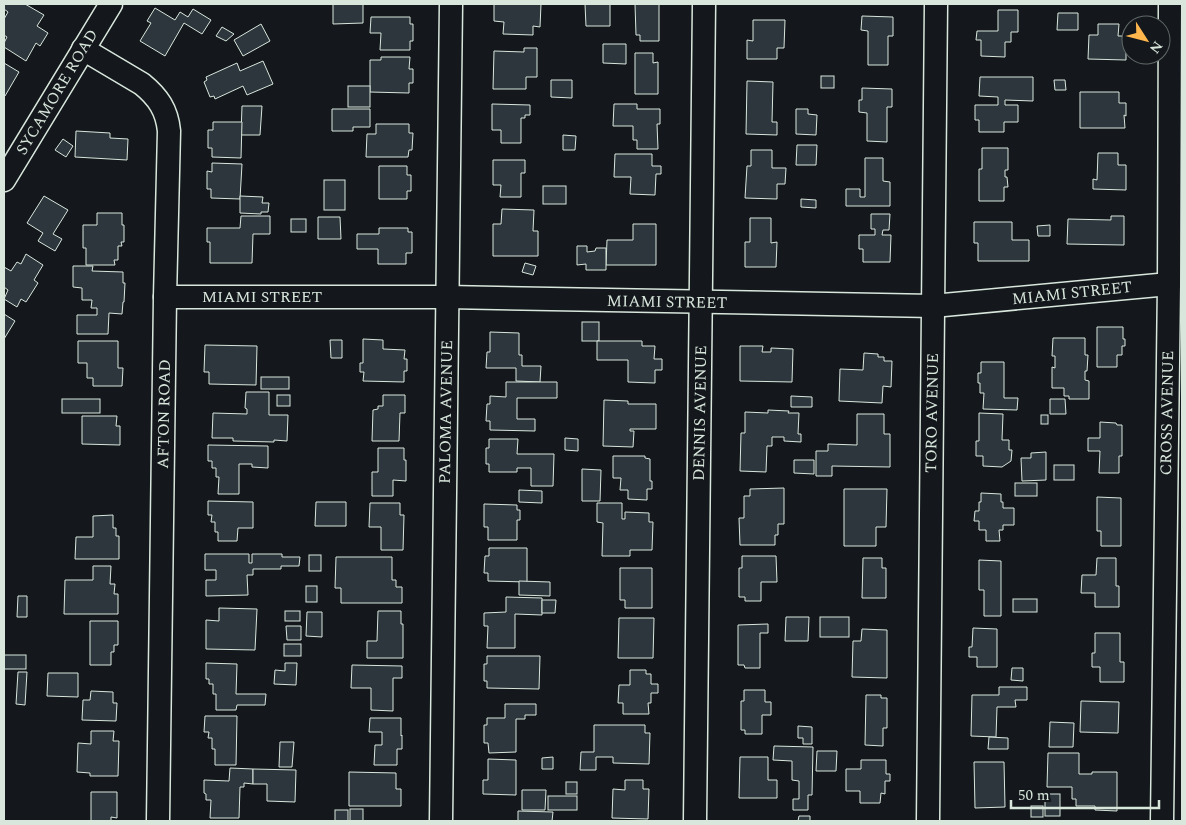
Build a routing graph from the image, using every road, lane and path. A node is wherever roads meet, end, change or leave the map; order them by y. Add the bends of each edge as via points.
1 (111, 4) edge
2 (451, 4) edge
3 (704, 4) edge
4 (936, 4) edge
5 (1170, 4) edge
6 (83, 49) junction
7 (4, 180) edge
8 (1169, 284) junction
9 (165, 297) junction
10 (447, 297) junction
11 (701, 302) junction
12 (934, 306) junction
13 (158, 821) edge
14 (442, 821) edge
15 (695, 821) edge
16 (928, 821) edge
17 (1162, 821) edge

1 - 6 street, SYCAMORE ROAD
2 - 10 street, PALOMA AVENUE
3 - 11 street, DENNIS AVENUE
4 - 12 street, TORO AVENUE
5 - 8 street, CROSS AVENUE
6 - 7 street, SYCAMORE ROAD
6 - 9 street, AFTON ROAD via 142,84 156,96 168,120
8 - 12 street, MIAMI STREET
8 - 17 street, CROSS AVENUE
9 - 10 street, MIAMI STREET
9 - 13 street, AFTON ROAD
10 - 11 street, MIAMI STREET
10 - 14 street, PALOMA AVENUE
11 - 12 street, MIAMI STREET
11 - 15 street, DENNIS AVENUE
12 - 16 street, TORO AVENUE

